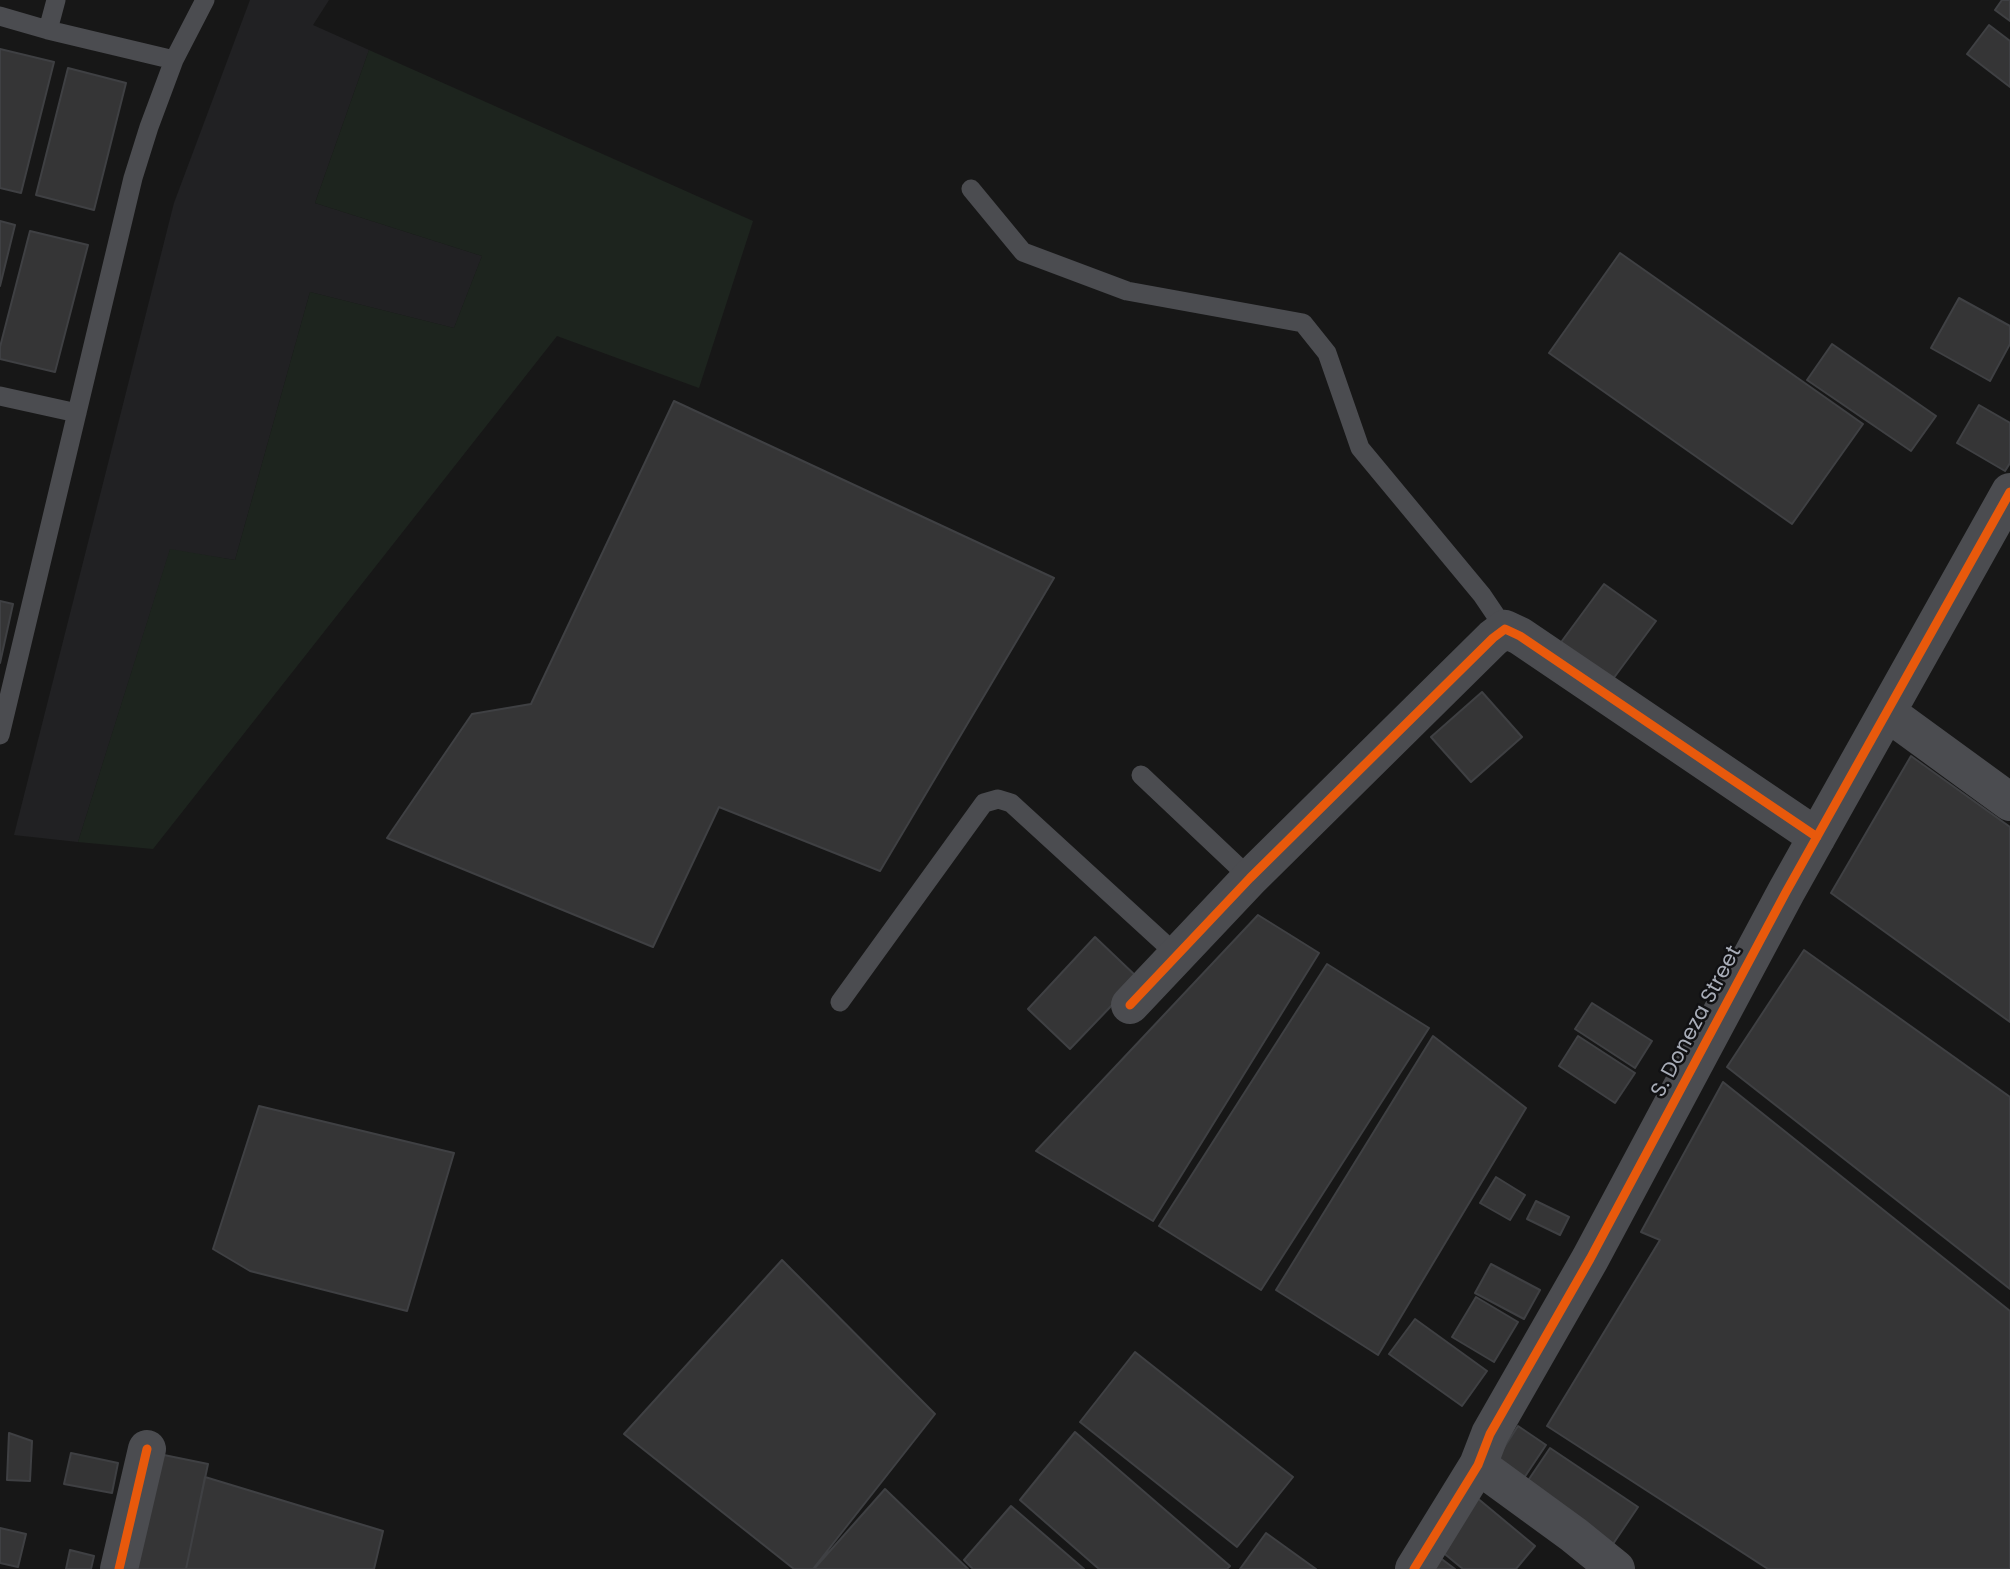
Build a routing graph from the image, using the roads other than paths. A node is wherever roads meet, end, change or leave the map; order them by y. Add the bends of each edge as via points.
1 (56, 0) edge
2 (205, 0) edge
3 (0, 16) edge
4 (48, 30) junction
5 (174, 60) junction
6 (971, 189) dead end
7 (0, 396) edge
8 (77, 413) junction
9 (2010, 492) edge
10 (1505, 629) junction
11 (1888, 713) junction
12 (0, 735) edge
13 (1141, 775) dead end
14 (2010, 802) edge
15 (1817, 837) junction
16 (1250, 878) junction
17 (1177, 955) junction
18 (840, 1002) dead end
19 (1130, 1005) dead end
20 (147, 1449) dead end
21 (1478, 1465) junction
22 (119, 1569) edge
23 (1415, 1569) edge
24 (1616, 1569) edge

1 - 4 lane
2 - 5 lane
3 - 4 lane
4 - 5 lane
5 - 8 lane via 133,178
6 - 10 lane via 1023,252 1127,291 1303,323 1327,353 1360,447
7 - 8 lane
8 - 12 lane
9 - 11 street, S. Doneza Street
10 - 15 street
10 - 16 street
11 - 14 street
11 - 15 street, S. Doneza Street
13 - 16 lane
15 - 21 street, S. Doneza Street via 1590,1259 1490,1434
16 - 17 street
17 - 18 lane via 1011,803 998,799 984,803
17 - 19 street
20 - 22 street
21 - 23 street, S. Doneza Street
21 - 24 street

